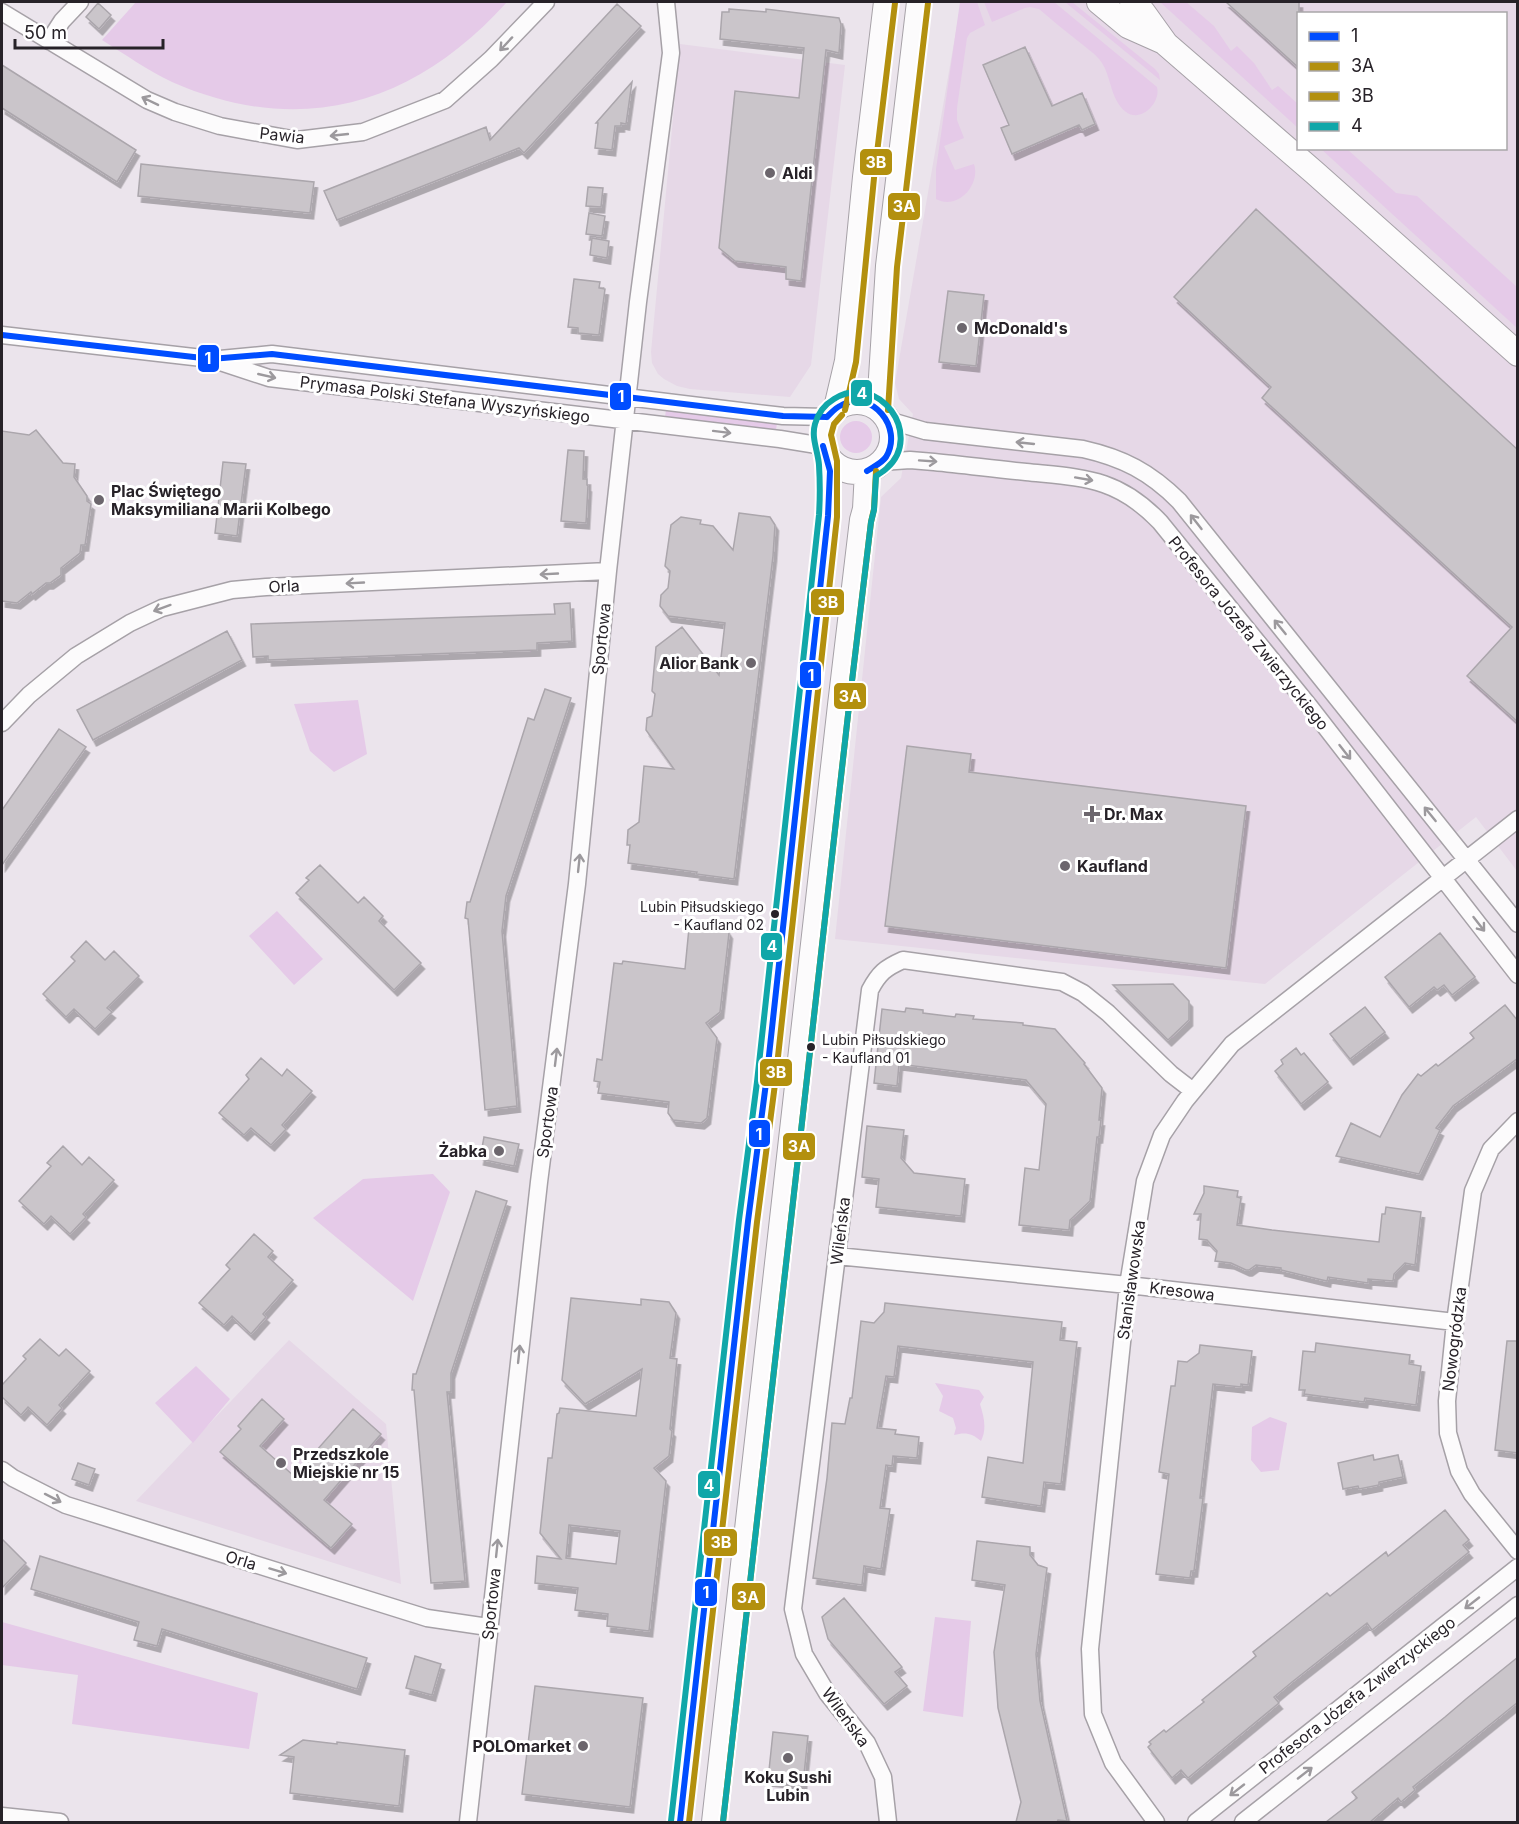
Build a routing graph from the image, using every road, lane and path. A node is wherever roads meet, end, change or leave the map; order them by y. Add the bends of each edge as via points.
1 (80, 2) edge
2 (546, 2) edge
3 (666, 2) edge
4 (886, 2) edge
5 (919, 2) edge
6 (1099, 2) edge
7 (1132, 2) edge
8 (2, 12) edge
9 (48, 41) junction
10 (1166, 44) junction
11 (2, 335) edge
12 (1518, 354) edge
13 (211, 359) junction
14 (628, 397) junction
15 (832, 412) junction
16 (884, 414) junction
17 (626, 421) junction
18 (825, 451) junction
19 (875, 467) junction
20 (608, 571) junction
21 (2, 723) edge
22 (1518, 819) edge
23 (1467, 859) junction
24 (1443, 878) junction
25 (1518, 924) edge
26 (1518, 975) edge
27 (1193, 1091) junction
28 (1518, 1121) edge
29 (837, 1256) junction
30 (1128, 1285) junction
31 (1455, 1322) junction
32 (2, 1470) edge
33 (1518, 1551) edge
34 (1518, 1567) edge
35 (1518, 1605) edge
36 (488, 1627) junction
37 (2, 1816) edge
38 (60, 1822) edge
39 (468, 1822) edge
40 (680, 1822) edge
41 (714, 1822) edge
42 (888, 1822) edge
43 (1156, 1822) edge
44 (1196, 1822) edge
45 (1243, 1822) edge

1 - 9 street
2 -> 9 street, Pawia via 445,100 363,132 297,140 220,126 175,112 147,100
3 - 14 street via 671,53
4 - 15 street via 847,361
5 - 16 street via 888,266
6 - 10 street via 1128,26
7 - 10 street
8 - 9 street, Pawia
10 - 12 street
11 - 13 street, Prymasa Polski Stefana Wyszyńskiego
13 - 14 street, Prymasa Polski Stefana Wyszyńskiego via 272,354
13 -> 17 street, Prymasa Polski Stefana Wyszyńskiego via 269,378
14 - 15 street, Prymasa Polski Stefana Wyszyńskiego via 783,416
14 - 17 street
15 - 16 street via 857,401 869,403
15 - 18 street via 821,436
16 - 19 street via 892,429 891,447
23 -> 16 street, Profesora Józefa Zwierzyckiego via 1165,487 1135,465 1101,453 925,431
17 -> 18 street, Prymasa Polski Stefana Wyszyńskiego via 780,439
17 - 20 street, Sportowa
18 - 19 street via 835,465 845,470 856,472
18 - 40 street via 829,505
19 -> 24 street, Profesora Józefa Zwierzyckiego via 910,460 1090,479 1136,499 1160,522 1310,707
19 - 41 street via 864,509 840,705
20 -> 21 street, Orla via 232,590 162,608 130,623 76,656
36 -> 20 street, Sportowa via 577,884
22 - 23 street, Stanisławowska
23 - 24 street, Stanisławowska
23 - 25 street, Profesora Józefa Zwierzyckiego
24 -> 26 street, Profesora Józefa Zwierzyckiego
24 - 27 street, Stanisławowska via 1232,1044
27 - 29 street, Wileńska via 1108,1013 1062,982 903,960 890,966 877,976 870,990
27 - 30 street, Stanisławowska via 1162,1135 1144,1181
28 - 31 street, Nowogródzka via 1491,1149 1473,1191
29 - 30 street, Kresowa
29 - 42 street, Wileńska via 793,1609 804,1654 827,1693 867,1743 883,1777
30 - 31 street, Kresowa
30 - 43 street, Stanisławowska via 1090,1649 1093,1714 1113,1763
31 - 33 street, Nowogródzka via 1446,1401 1448,1433 1459,1471 1472,1494
32 -> 36 street, Orla via 66,1505 427,1618
34 -> 44 street, Profesora Józefa Zwierzyckiego
45 -> 35 street, Profesora Józefa Zwierzyckiego
36 - 39 street, Sportowa
37 - 38 street

